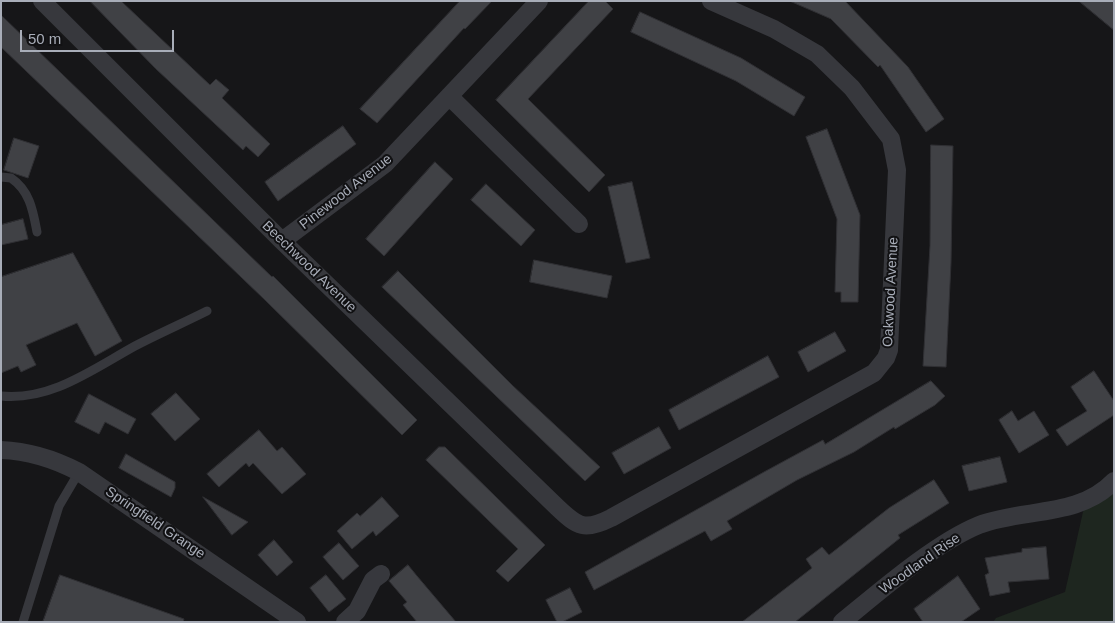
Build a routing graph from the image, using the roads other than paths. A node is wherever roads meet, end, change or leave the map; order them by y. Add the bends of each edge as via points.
1 (42, 1) edge
2 (539, 1) edge
3 (711, 1) edge
4 (449, 96) junction
5 (1, 177) edge
6 (579, 224) dead end
7 (38, 232) dead end
8 (282, 241) junction
9 (207, 311) dead end
10 (1, 396) edge
11 (1, 450) edge
12 (79, 472) junction
13 (1114, 481) edge
14 (583, 527) joint
15 (381, 574) dead end
16 (356, 618) edge
17 (23, 622) edge
18 (297, 622) edge
19 (842, 622) edge

1 - 8 street, Beechwood Avenue
2 - 4 street, Pinewood Avenue
3 - 14 street, Oakwood Avenue via 782,33 817,54 852,88 891,139 898,170 889,350 874,373 611,518
4 - 6 street
4 - 8 street, Pinewood Avenue via 385,164
5 - 7 lane via 11,178 26,193 33,207
8 - 14 street, Beechwood Avenue via 564,514
9 - 10 lane via 57,387 21,398
11 - 12 street, Springfield Grange via 35,454
12 - 17 lane via 59,506
12 - 18 street, Springfield Grange
13 - 19 street, Woodland Rise via 1085,502 1008,516 948,541
15 - 16 street via 373,580

